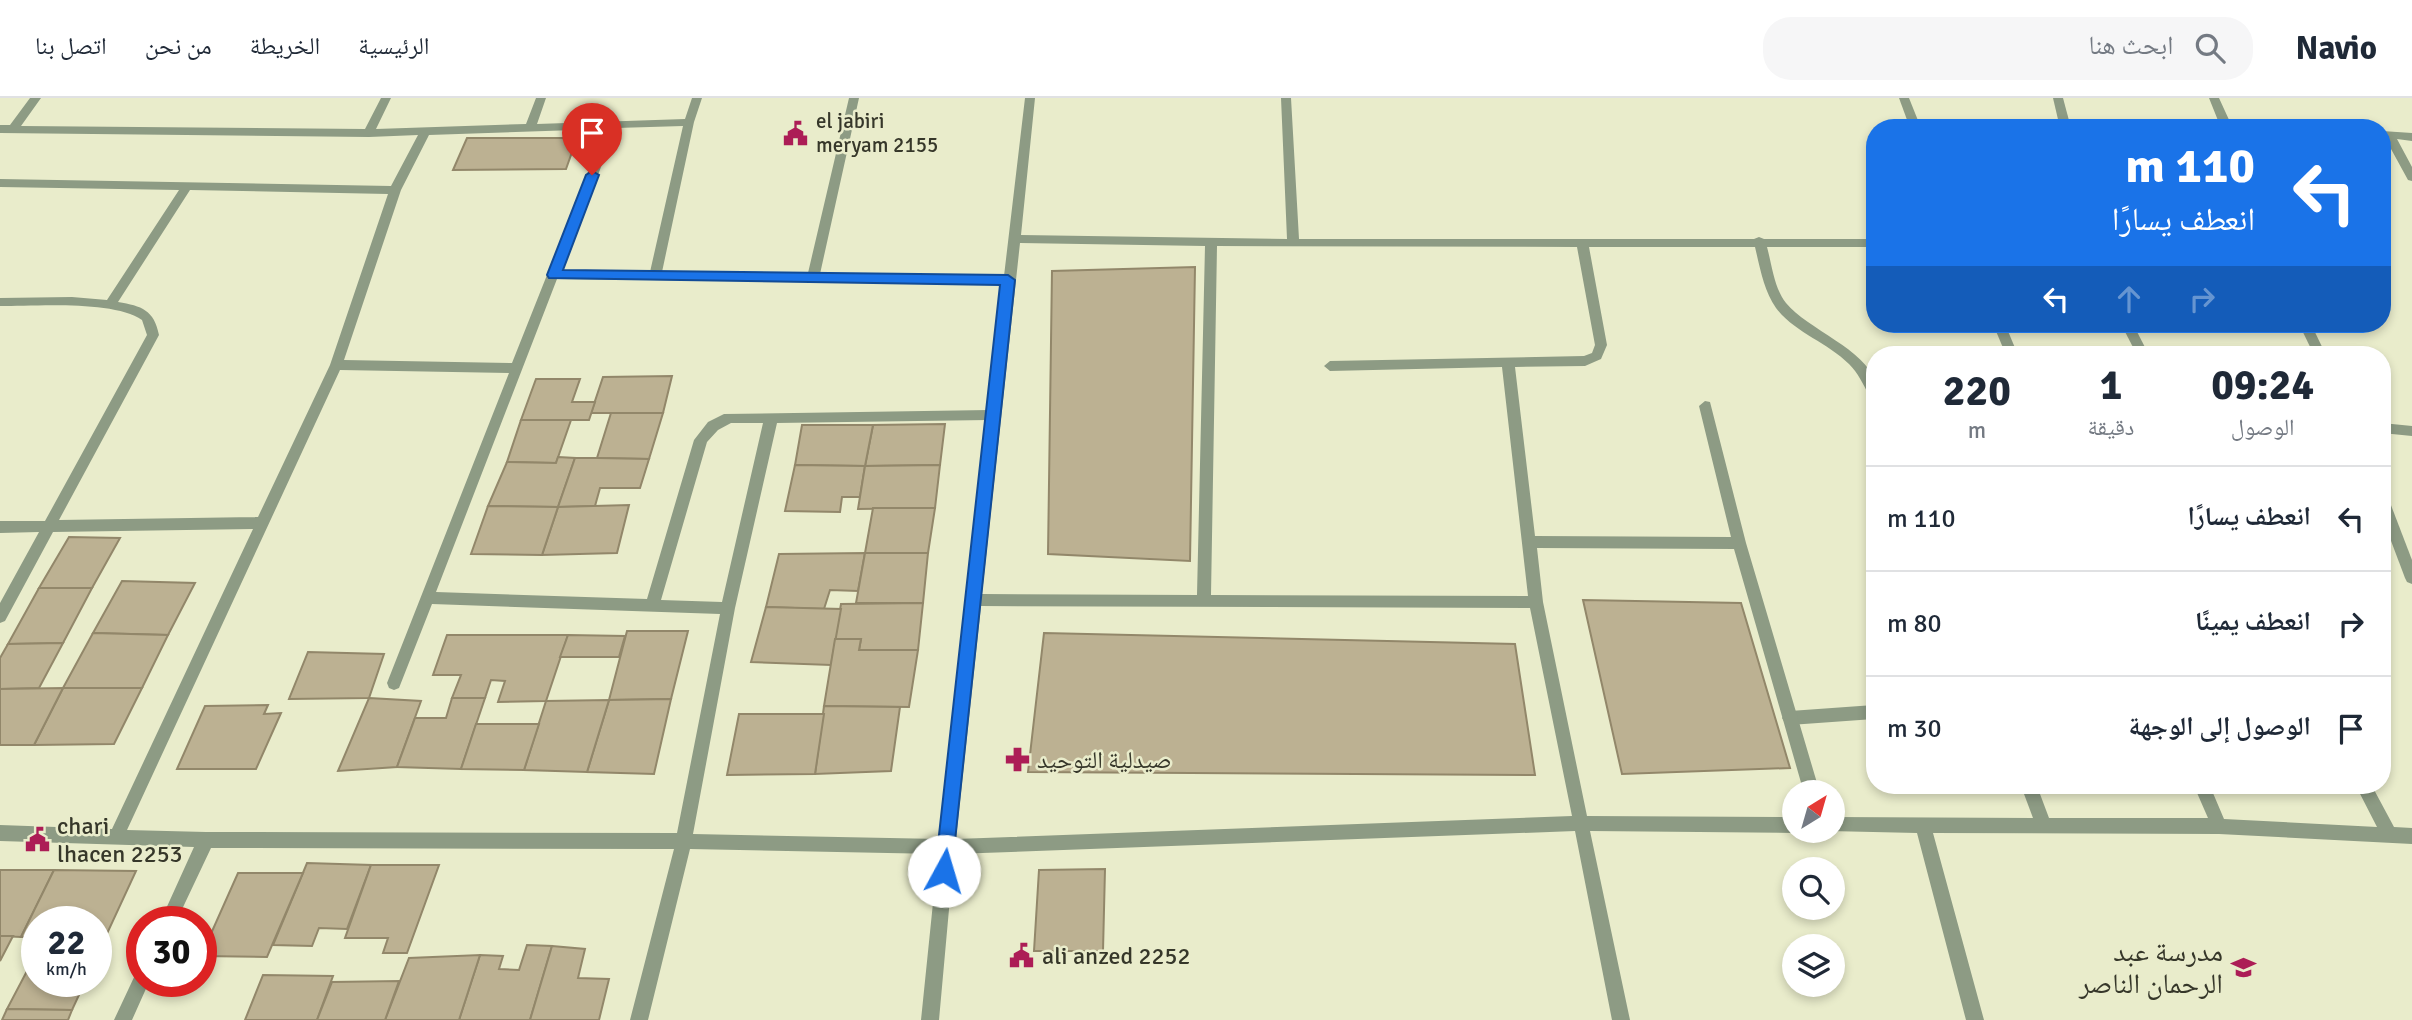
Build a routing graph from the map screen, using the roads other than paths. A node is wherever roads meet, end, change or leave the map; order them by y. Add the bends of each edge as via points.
1 (36, 98) edge
2 (386, 98) edge
3 (541, 98) edge
4 (697, 98) edge
5 (854, 98) edge
6 (1030, 98) edge
7 (1286, 98) edge
8 (1903, 98) edge
9 (2057, 98) edge
10 (2214, 98) edge
11 (1912, 119) edge
12 (2063, 119) edge
13 (2223, 119) edge
14 (689, 122) junction
15 (611, 126) junction
16 (530, 128) junction
17 (6, 130) edge
18 (425, 132) junction
19 (369, 133) junction
20 (2391, 134) edge
21 (2412, 136) edge
22 (2391, 144) edge
23 (2412, 177) edge
24 (0, 183) edge
25 (187, 186) junction
26 (395, 190) junction
27 (1013, 239) junction
28 (1759, 241) junction
29 (1210, 242) junction
30 (1581, 242) junction
31 (1293, 243) junction
32 (1866, 243) edge
33 (554, 275) junction
34 (655, 277) junction
35 (813, 278) junction
36 (1008, 280) junction
37 (2, 305) edge
38 (110, 305) junction
39 (1508, 363) junction
40 (336, 365) junction
41 (1330, 366) dead end
42 (518, 368) junction
43 (1866, 373) edge
44 (1705, 406) dead end
45 (993, 415) junction
46 (771, 418) junction
47 (2391, 429) edge
48 (2412, 431) edge
49 (262, 523) junction
50 (2391, 523) edge
51 (50, 526) junction
52 (0, 527) edge
53 (1529, 542) junction
54 (1739, 542) junction
55 (2412, 578) edge
56 (428, 598) junction
57 (974, 600) junction
58 (1204, 601) junction
59 (1536, 602) junction
60 (653, 604) junction
61 (728, 608) junction
62 (0, 617) edge
63 (394, 683) dead end
64 (1866, 713) edge
65 (1790, 718) junction
66 (1808, 780) edge
67 (2032, 794) edge
68 (2206, 794) edge
69 (2368, 794) edge
70 (1581, 823) junction
71 (2043, 824) junction
72 (1782, 825) edge
73 (1845, 825) edge
74 (2220, 826) junction
75 (1923, 827) junction
76 (0, 833) edge
77 (2389, 834) junction
78 (2412, 836) edge
79 (116, 837) junction
80 (206, 840) junction
81 (684, 841) junction
82 (947, 847) junction
83 (175, 906) edge
84 (134, 997) edge
85 (123, 1020) edge
86 (639, 1020) edge
87 (930, 1020) edge
88 (1620, 1020) edge
89 (1975, 1020) edge

1 - 17 street
2 - 19 street
3 - 16 street
4 - 14 street
5 - 35 street
6 - 27 street
7 - 31 street
8 - 11 street
9 - 12 street
10 - 13 street
14 - 15 street
14 - 34 street
15 - 16 street
15 - 33 street
16 - 18 street
17 - 19 street
18 - 19 street
18 - 26 street
20 - 21 street
22 - 23 street
24 - 25 street
25 - 26 street
25 - 38 street
26 - 40 street
27 - 29 street
27 - 36 street
28 - 30 street
28 - 32 street
28 - 43 street via 1778,301 1789,315 1844,351
29 - 31 street
29 - 58 street
30 - 31 street
30 - 39 street via 1601,345 1597,356
33 - 34 street
33 - 42 street
34 - 35 street
35 - 36 street
36 - 45 street
37 - 38 street
38 - 51 street via 141,313 150,320 153,335
39 - 41 street
39 - 53 street
40 - 42 street
40 - 49 street
42 - 56 street
44 - 54 street
45 - 46 street
45 - 57 street
46 - 60 street via 729,418 713,426 701,440
46 - 61 street
47 - 48 street
49 - 51 street
49 - 79 street
50 - 55 street
51 - 52 street
51 - 62 street
53 - 54 street
53 - 59 street
54 - 65 street
56 - 60 street
56 - 63 street
57 - 58 street
57 - 82 street
58 - 59 street
59 - 70 street
60 - 61 street
61 - 81 street
64 - 65 street
65 - 66 street
67 - 71 street
68 - 74 street
69 - 77 street
70 - 72 street
70 - 82 street
70 - 88 street
71 - 74 street
71 - 75 street
73 - 75 street
74 - 77 street
75 - 89 street
76 - 79 street
77 - 78 street
79 - 80 street
80 - 81 street
80 - 83 street
81 - 82 street
81 - 86 street
82 - 87 street
84 - 85 street

